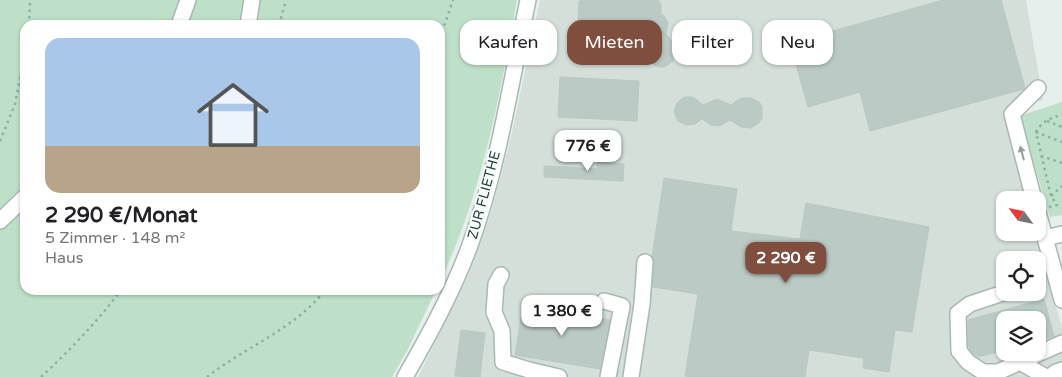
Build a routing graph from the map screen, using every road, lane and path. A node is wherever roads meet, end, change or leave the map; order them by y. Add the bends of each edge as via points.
1 (30, 0) edge
2 (188, 0) edge
3 (252, 0) edge
4 (286, 0) edge
5 (453, 0) edge
6 (528, 0) edge
7 (29, 20) edge
8 (181, 20) edge
9 (249, 20) edge
10 (280, 20) edge
11 (445, 23) edge
12 (20, 79) edge
13 (1038, 88) dead end
14 (1062, 114) edge
15 (1046, 120) junction
16 (1062, 127) edge
17 (1036, 132) junction
18 (0, 141) edge
19 (1062, 142) edge
20 (1041, 156) junction
21 (1062, 163) edge
22 (1062, 186) edge
23 (1034, 191) edge
24 (1050, 196) junction
25 (20, 202) edge
26 (1046, 206) edge
27 (0, 220) edge
28 (1062, 234) edge
29 (1046, 238) edge
30 (1046, 241) edge
31 (645, 262) dead end
32 (502, 275) dead end
33 (117, 295) edge
34 (321, 295) edge
35 (996, 295) edge
36 (1062, 300) edge
37 (604, 301) dead end
38 (1062, 343) edge
39 (1020, 362) junction
40 (1062, 370) edge
41 (40, 377) edge
42 (207, 377) edge
43 (405, 377) edge
44 (559, 377) edge
45 (608, 377) edge
46 (631, 377) edge
47 (1046, 377) edge
48 (1050, 377) edge

1 - 7 path
2 - 8 street
3 - 9 street
4 - 10 path
5 - 11 path
6 - 43 street, ZUR FLIETHE via 497,147 470,246 454,285
12 - 18 path via 15,104
23 -> 13 street via 1012,114
14 - 15 path
15 - 16 path
15 - 17 path
17 - 19 path
17 - 20 path
20 - 21 path
20 - 24 path
22 - 24 path
24 - 26 path via 1057,205
25 - 27 street
28 - 29 street
30 - 36 street
31 - 46 street
32 - 44 street via 496,284 494,312 502,331 503,362
33 - 41 path via 68,352
34 - 42 path via 296,319
35 - 39 street via 970,304 958,312 959,351 983,372 998,372
37 - 45 street via 622,306
38 - 39 street
39 - 47 street
40 - 48 street

